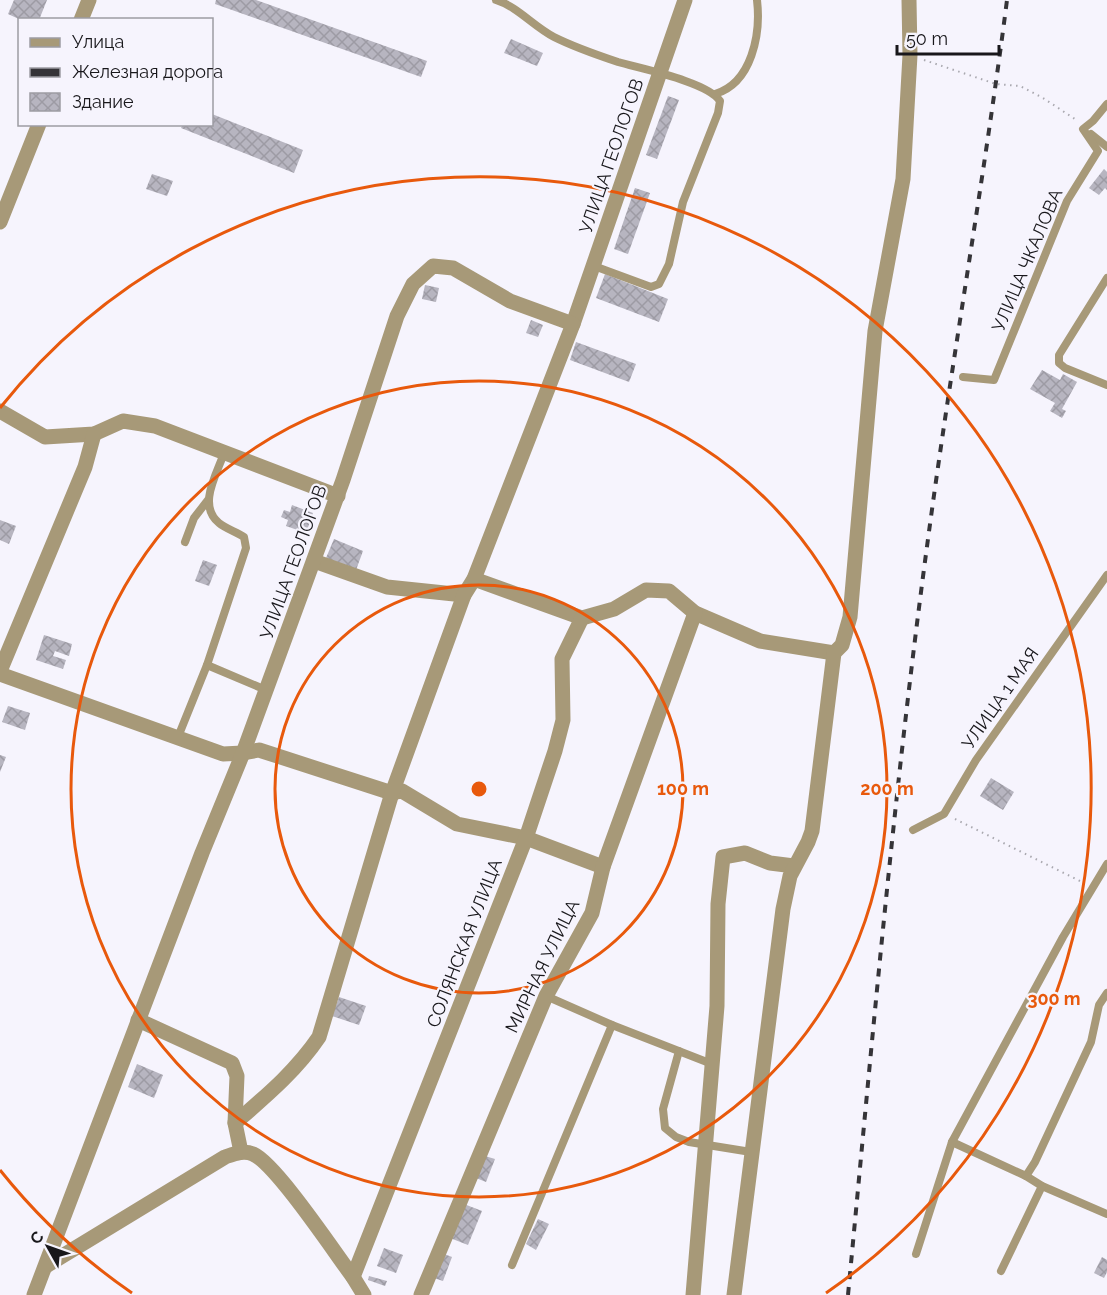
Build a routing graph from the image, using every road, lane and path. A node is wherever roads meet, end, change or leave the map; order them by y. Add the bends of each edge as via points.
1 (89, 0) edge
2 (496, 0) edge
3 (685, 0) edge
4 (757, 0) edge
5 (909, 0) edge
6 (82, 18) edge
7 (910, 55) junction
8 (660, 73) junction
9 (716, 94) junction
10 (1107, 104) edge
11 (38, 126) edge
12 (1083, 129) junction
13 (1107, 147) edge
14 (0, 222) edge
15 (594, 266) junction
16 (1107, 278) edge
17 (573, 324) junction
18 (963, 377) dead end
19 (1107, 385) edge
20 (0, 411) edge
21 (94, 434) junction
22 (224, 453) junction
23 (338, 496) junction
24 (208, 500) junction
25 (185, 542) dead end
26 (314, 561) junction
27 (1107, 575) edge
28 (474, 579) junction
29 (464, 595) junction
30 (695, 614) junction
31 (582, 618) junction
32 (834, 653) junction
33 (207, 665) junction
34 (0, 673) edge
35 (267, 690) junction
36 (178, 738) junction
37 (243, 753) junction
38 (392, 793) junction
39 (944, 814) junction
40 (914, 830) dead end
41 (526, 837) junction
42 (1107, 864) edge
43 (794, 866) junction
44 (603, 867) junction
45 (1092, 887) junction
46 (1107, 993) edge
47 (546, 996) junction
48 (138, 1020) junction
49 (612, 1025) junction
50 (679, 1051) junction
51 (712, 1064) junction
52 (235, 1123) junction
53 (952, 1142) junction
54 (706, 1144) junction
55 (241, 1152) junction
56 (751, 1152) junction
57 (1026, 1176) junction
58 (1042, 1186) junction
59 (1107, 1214) edge
60 (916, 1254) dead end
61 (512, 1265) dead end
62 (46, 1266) junction
63 (1001, 1271) dead end
64 (353, 1277) junction
65 (34, 1295) edge
66 (364, 1295) edge
67 (421, 1295) edge
68 (693, 1295) edge
69 (734, 1295) edge

1 - 6 street
2 - 8 lane via 553,36 618,62
3 - 8 street, УЛИЦА ГЕОЛОГОВ
4 - 9 lane via 751,60 736,82
5 - 7 street
7 - 12 path via 996,84 1020,86 1077,118
7 - 32 street via 903,179 875,331 850,617 842,645
8 - 9 lane
8 - 15 street, УЛИЦА ГЕОЛОГОВ
9 - 15 lane via 720,101 718,113 683,202 669,264 659,284 651,287
10 - 12 lane
11 - 14 street
12 - 13 lane
12 - 18 lane, УЛИЦА ЧКАЛОВА via 1098,151 1067,201 994,380
15 - 17 street, УЛИЦА ГЕОЛОГОВ
16 - 19 lane via 1059,355 1059,363
17 - 23 street, УЛИЦА ГЕОЛОГОВ via 510,301 453,268 433,266 413,284 397,316
17 - 28 street, УЛИЦА ГЕОЛОГОВ
20 - 21 street via 45,437
21 - 22 street via 123,421 155,426
21 - 34 street via 85,467
22 - 23 street
22 - 24 lane
23 - 26 street, УЛИЦА ГЕОЛОГОВ
24 - 25 lane via 194,518
24 - 33 lane via 220,524 244,537 246,548
26 - 29 street via 387,587
26 - 35 street, УЛИЦА ГЕОЛОГОВ
27 - 39 lane, УЛИЦА 1 МАЯ via 976,760
28 - 29 street, УЛИЦА ГЕОЛОГОВ
28 - 31 street
29 - 38 street, УЛИЦА ГЕОЛОГОВ
30 - 31 street via 669,591 653,589 638,593 614,609
30 - 32 street via 760,641
30 - 44 street, МИРНАЯ УЛИЦА
31 - 41 street, СОЛЯНСКАЯ УЛИЦА via 562,659 563,720
32 - 43 street via 812,831
33 - 35 lane
33 - 36 lane
34 - 36 street
35 - 37 street, УЛИЦА ГЕОЛОГОВ
36 - 37 street via 223,754
37 - 38 street via 259,750
37 - 48 street, УЛИЦА ГЕОЛОГОВ
38 - 41 street via 402,791 457,824
38 - 52 street, УЛИЦА ГЕОЛОГОВ via 319,1037 305,1058
39 - 40 lane
39 - 45 path
41 - 44 street
41 - 64 street, СОЛЯНСКАЯ УЛИЦА
42 - 45 lane
43 - 51 street via 770,863 745,853 723,857
43 - 56 street via 783,909
44 - 47 street, МИРНАЯ УЛИЦА via 592,912
45 - 53 lane
46 - 57 lane via 1099,1005 1091,1042
47 - 49 lane
47 - 67 street, МИРНАЯ УЛИЦА
48 - 52 street via 232,1063 237,1076
48 - 62 street, УЛИЦА ГЕОЛОГОВ
49 - 50 lane
49 - 61 lane
50 - 51 lane
50 - 54 lane via 663,1109 665,1128 676,1137
51 - 54 street
52 - 55 street
53 - 57 lane
53 - 60 lane
54 - 56 lane
54 - 68 street
55 - 62 street via 225,1156
55 - 64 street via 253,1154 272,1169
56 - 69 street
57 - 58 lane
58 - 59 lane
58 - 63 lane
62 - 65 street, УЛИЦА ГЕОЛОГОВ
64 - 66 street

